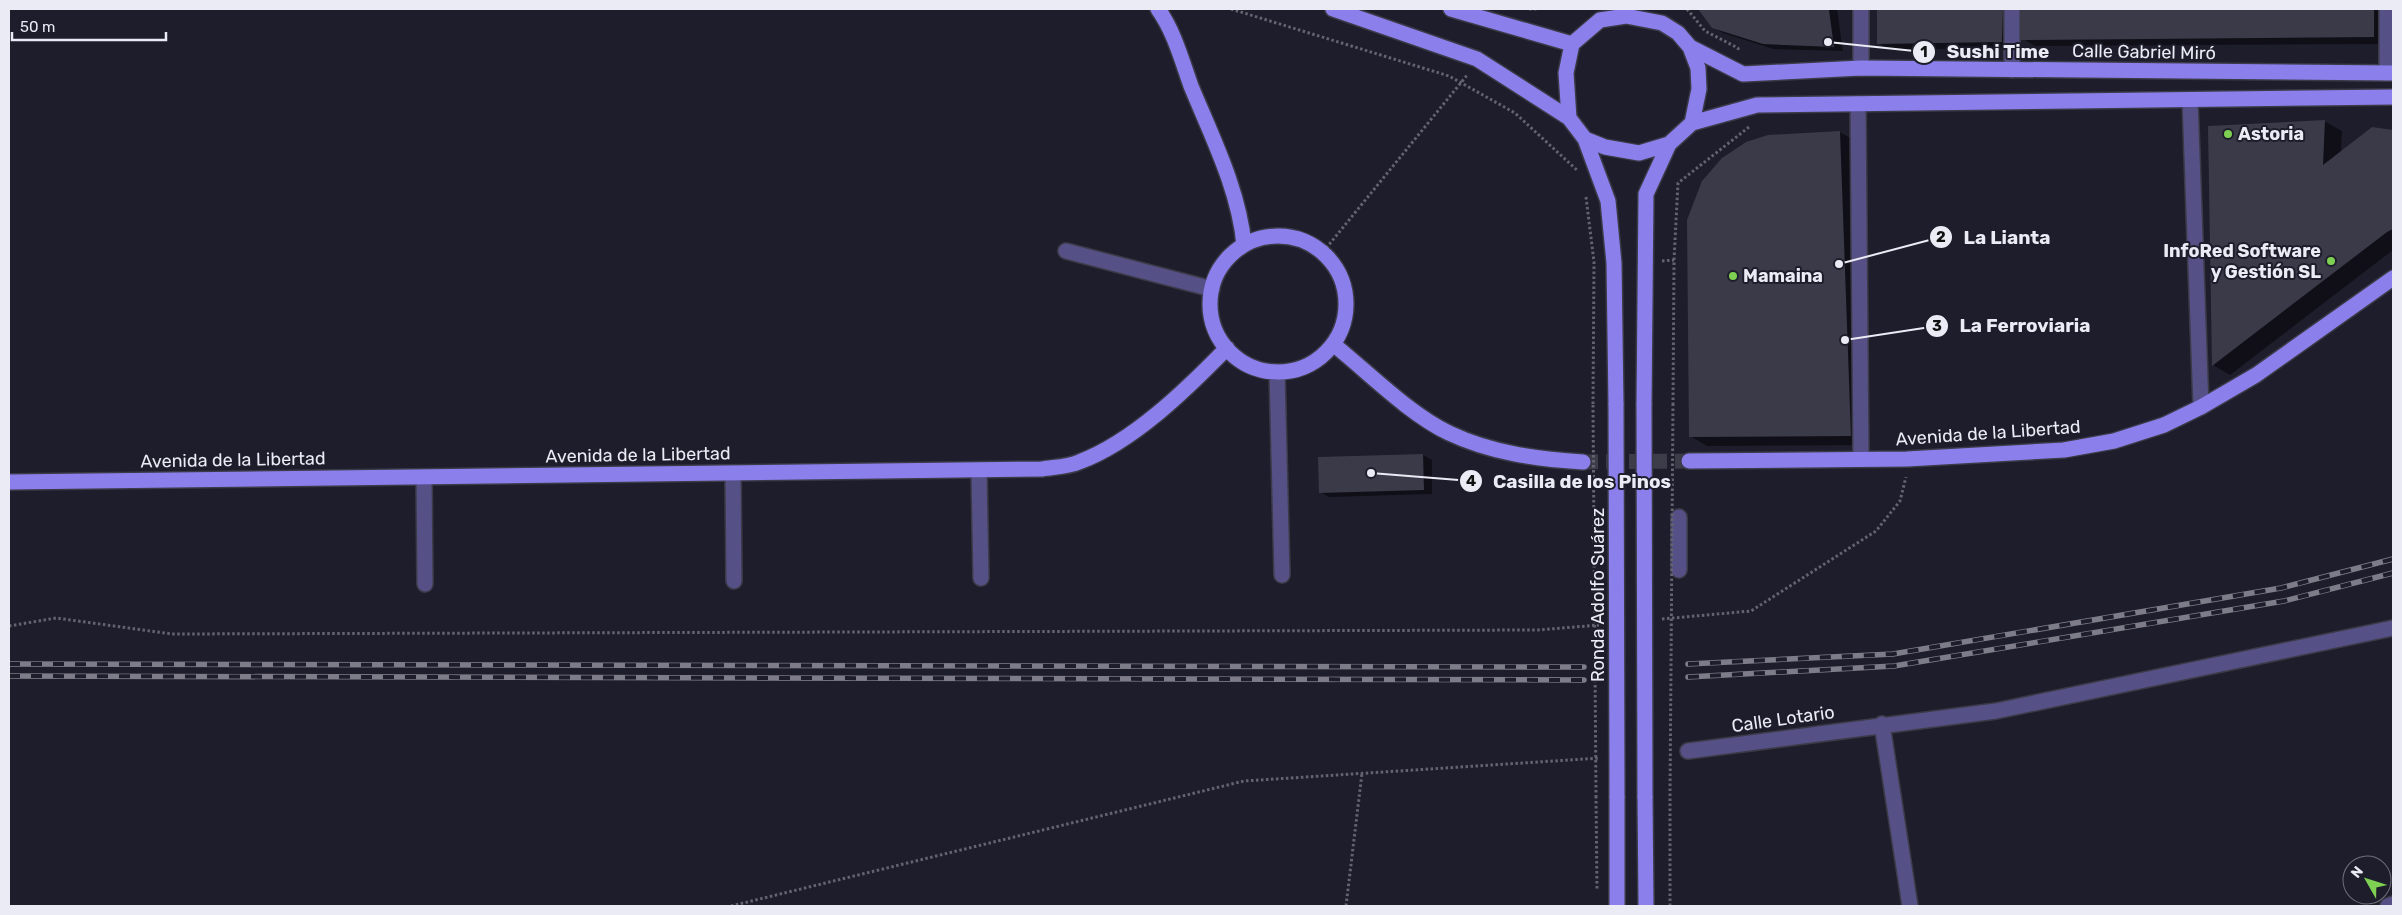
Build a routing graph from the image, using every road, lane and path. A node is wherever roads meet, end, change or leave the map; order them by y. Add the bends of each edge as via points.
1 (1158, 9) edge
2 (1231, 9) edge
3 (1333, 9) edge
4 (1451, 9) edge
5 (1529, 9) edge
6 (1537, 9) edge
7 (1861, 9) edge
8 (2012, 9) edge
9 (2387, 9) edge
10 (1602, 15) edge
11 (1660, 16) edge
12 (1572, 44) junction
13 (1690, 47) junction
14 (1861, 68) junction
15 (2012, 70) junction
16 (2390, 73) edge
17 (1462, 83) junction
18 (2393, 97) edge
19 (2190, 100) junction
20 (1858, 104) junction
21 (1747, 107) junction
22 (1569, 118) junction
23 (1692, 123) junction
24 (1585, 139) junction
25 (1669, 144) junction
26 (1583, 176) dead end
27 (1586, 195) dead end
28 (1244, 245) junction
29 (1066, 251) dead end
30 (1323, 252) junction
31 (2393, 278) edge
32 (1212, 289) junction
33 (1333, 344) junction
34 (1227, 348) junction
35 (1277, 372) junction
36 (2201, 407) junction
37 (1861, 459) junction
38 (1908, 459) junction
39 (1689, 461) tunnel mouth
40 (1583, 462) tunnel mouth
41 (979, 471) junction
42 (733, 473) junction
43 (424, 477) junction
44 (9, 482) edge
45 (1679, 516) dead end
46 (1679, 570) dead end
47 (1282, 575) dead end
48 (981, 578) dead end
49 (734, 581) dead end
50 (425, 584) dead end
51 (1655, 620) dead end
52 (1607, 624) dead end
53 (9, 626) edge
54 (2393, 628) edge
55 (1882, 724) junction
56 (1688, 751) joint
57 (1662, 754) dead end
58 (1602, 758) dead end
59 (1362, 773) junction
60 (1597, 897) dead end
61 (2393, 904) edge
62 (731, 906) edge
63 (1346, 906) edge
64 (1617, 906) edge
65 (1646, 906) edge
66 (1670, 906) edge
67 (1910, 906) edge
68 (2388, 906) edge

1 - 28 main road via 1231,186 1240,214
2 - 17 path via 1449,76
3 - 22 main road via 1477,59
4 - 12 main road
5 - 6 path
7 - 14 street
8 - 15 street
9 - 16 street
10 - 11 main road
10 - 12 main road
11 - 13 main road
12 - 22 main road via 1566,74
13 - 14 main road, Calle Gabriel Miró via 1743,74
13 - 23 main road via 1698,68 1699,89
14 - 15 main road, Calle Gabriel Miró
15 - 16 main road, Calle Gabriel Miró
17 - 26 path via 1514,113
17 - 30 path
18 - 19 main road
19 - 20 main road
19 - 36 street
20 - 21 main road
20 - 37 street
21 - 23 main road
21 - 66 path, bridge via 1749,128 1678,183 1674,260
22 - 24 main road
23 - 25 main road
24 - 25 main road via 1605,148 1639,153
24 - 64 main road, Ronda Adolfo Suárez, bridge via 1608,201 1614,263
25 - 65 main road, bridge via 1646,194
27 - 60 path, bridge via 1594,262
28 - 30 main road via 1264,237 1285,236 1305,241
28 - 32 main road via 1219,271
29 - 32 street
30 - 33 main road via 1339,272 1346,296 1344,321
31 - 36 main road, Avenida de la Libertad via 2256,375
32 - 34 main road via 1212,317
33 - 35 main road via 1318,360 1298,369
33 - 40 main road via 1416,412 1448,432 1510,454
34 - 35 main road via 1241,361 1258,369
34 - 41 main road, Avenida de la Libertad via 1160,410 1101,452 1078,463 1042,469
35 - 47 street
36 - 38 main road, Avenida de la Libertad via 2139,433 2064,450
37 - 38 main road, Avenida de la Libertad
37 - 39 main road, Avenida de la Libertad
38 - 51 path via 1900,501 1876,532 1751,612
41 - 42 main road, Avenida de la Libertad
41 - 48 street
42 - 43 main road, Avenida de la Libertad
42 - 49 street
43 - 44 main road, Avenida de la Libertad
43 - 50 street
45 - 46 street
52 - 53 path via 1538,630 172,634 56,618
54 - 55 street, Calle Lotario via 1996,711
55 - 56 street, Calle Lotario
55 - 67 street
56 - 57 path
58 - 59 path
59 - 62 path via 1244,781
59 - 63 path
61 - 68 street

